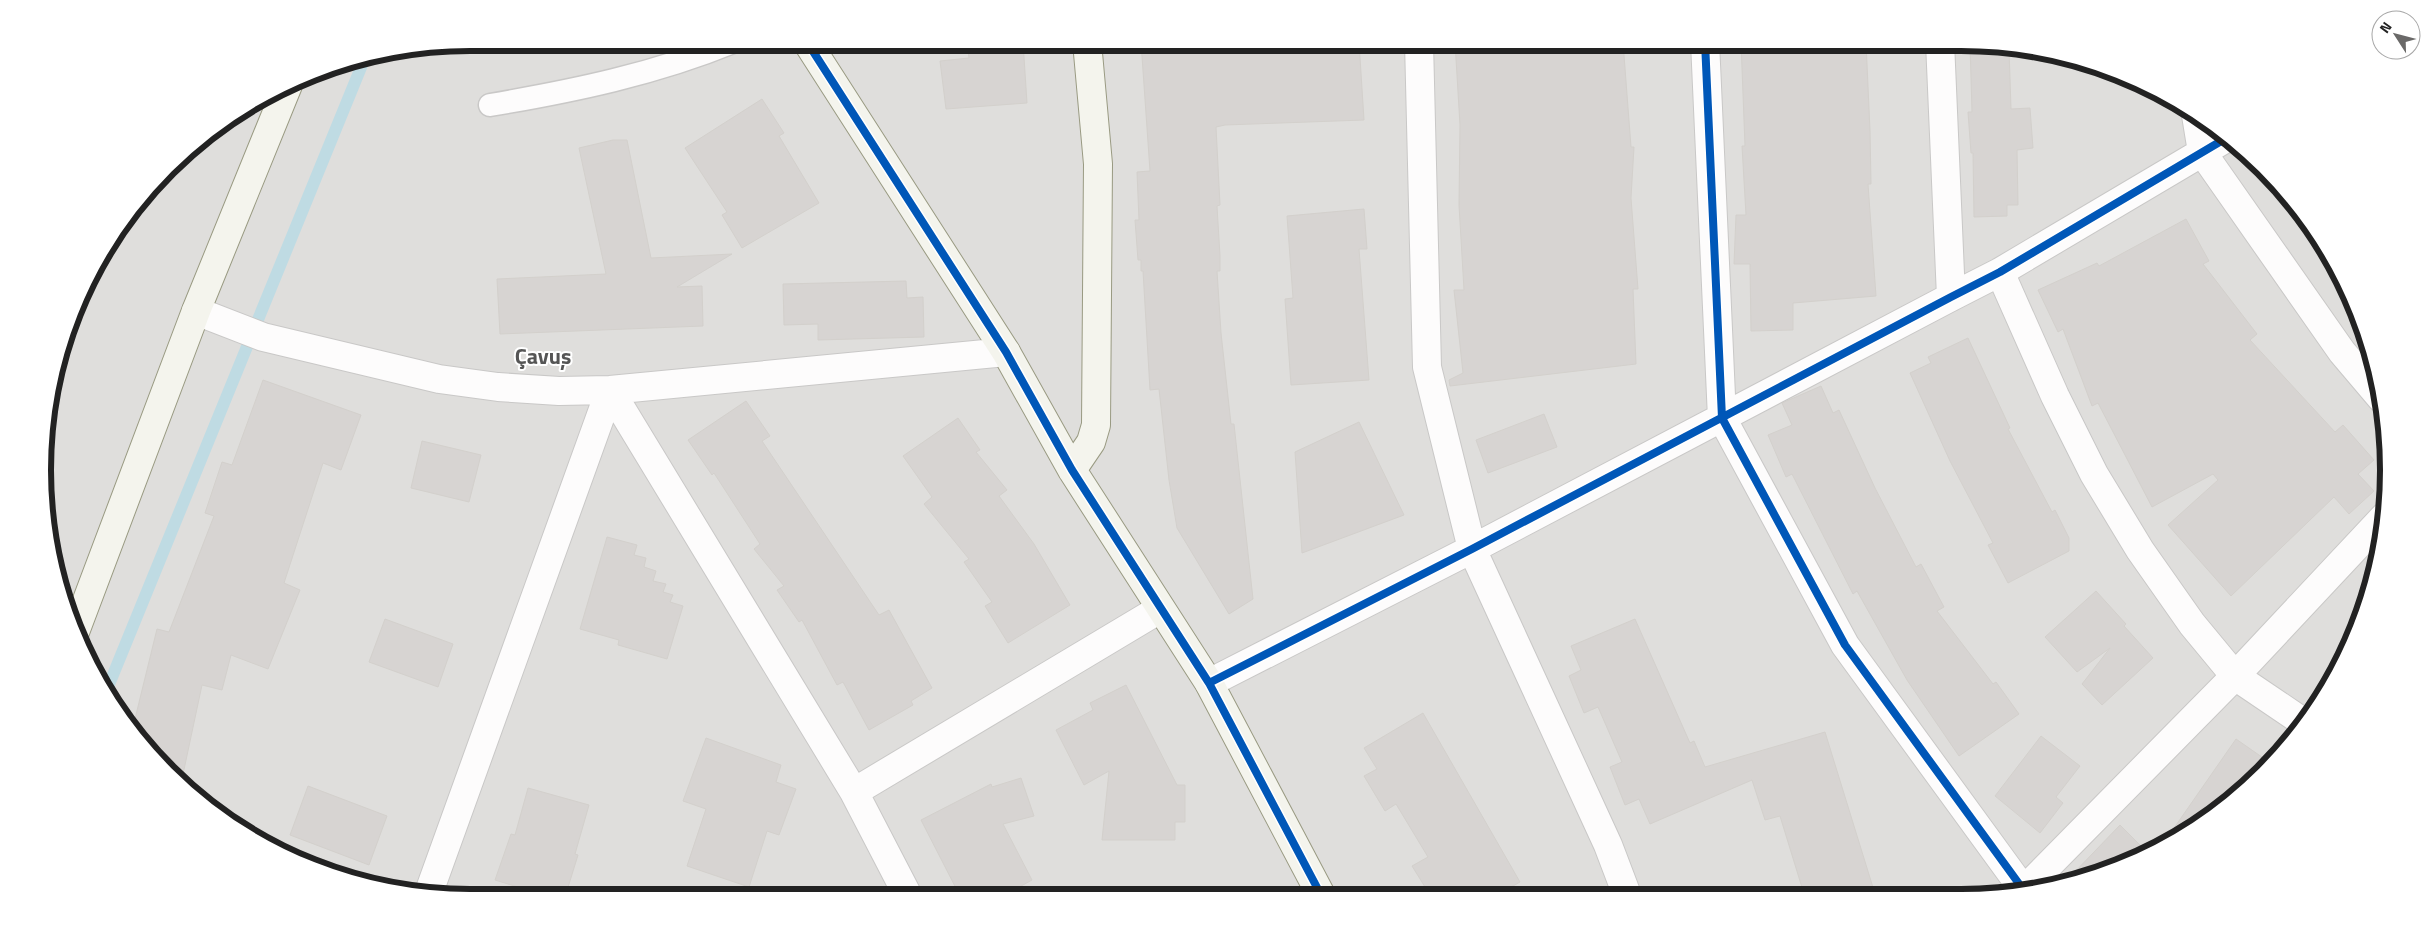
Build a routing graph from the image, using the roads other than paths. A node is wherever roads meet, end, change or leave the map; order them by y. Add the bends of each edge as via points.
1 (708, 51) edge
2 (813, 51) edge
3 (1088, 51) edge
4 (1419, 51) edge
5 (1705, 51) edge
6 (1940, 51) edge
7 (284, 94) edge
8 (490, 105) dead end
9 (2198, 125) edge
10 (2220, 141) edge
11 (2202, 152) junction
12 (2000, 272) junction
13 (1951, 297) junction
14 (196, 311) junction
15 (1006, 352) junction
16 (2372, 387) edge
17 (610, 390) junction
18 (1722, 418) junction
19 (1072, 470) junction
20 (2376, 526) edge
21 (1472, 549) junction
22 (1160, 609) junction
23 (79, 621) edge
24 (2234, 676) junction
25 (1208, 683) junction
26 (2298, 718) edge
27 (854, 792) junction
28 (2032, 883) edge
29 (2018, 885) edge
30 (431, 887) edge
31 (904, 889) edge
32 (1317, 889) edge
33 (1625, 889) edge

1 - 8 lane via 606,83
2 - 15 street
3 - 19 street via 1098,164 1096,425 1090,442
4 - 21 street via 1427,367
5 - 18 street
6 - 13 street
7 - 14 street
9 - 11 street
10 - 11 street
11 - 12 street
11 - 16 street via 2342,352
12 - 13 street
12 - 24 street via 2054,396 2094,474 2140,550 2192,624
13 - 18 street
14 - 17 street via 263,337 459,382 524,389
14 - 23 street
15 - 17 street
15 - 19 street
17 - 27 street
17 - 30 street
18 - 21 street
18 - 29 street via 1846,645
19 - 22 street
20 - 24 street
21 - 25 street
21 - 33 street via 1608,845
22 - 25 street
22 - 27 street
24 - 26 street
24 - 28 street
25 - 32 street
27 - 31 street

